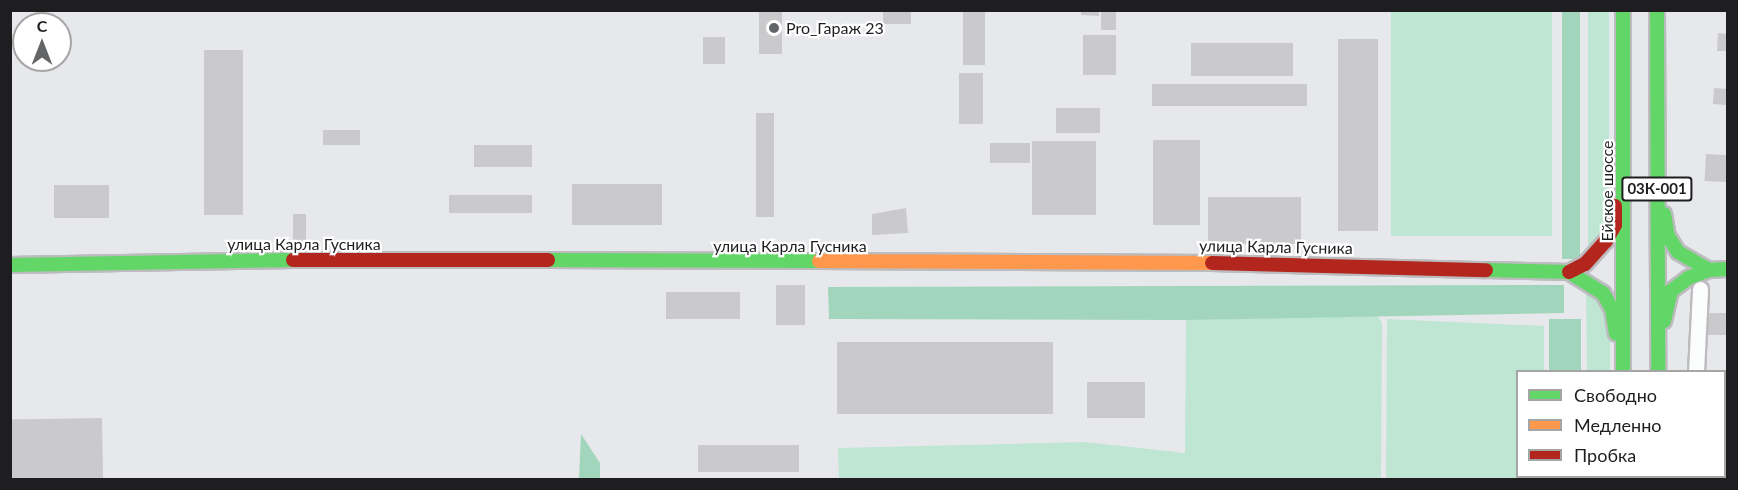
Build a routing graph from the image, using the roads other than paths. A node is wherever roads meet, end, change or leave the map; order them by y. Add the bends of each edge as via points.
1 (1623, 10) edge
2 (1657, 10) edge
3 (1623, 147) junction
4 (1657, 202) junction
5 (10, 265) edge
6 (1728, 269) edge
7 (1709, 270) junction
8 (1569, 272) junction
9 (1700, 289) dead end
10 (1623, 348) junction
11 (1623, 370) edge
12 (1658, 370) edge
13 (1696, 370) edge

1 - 3 street, Ейское шоссе / 03К-001
2 - 4 street, 03К-001
3 - 8 street via 1615,155 1615,225 1597,253
3 - 10 street, Ейское шоссе / 03К-001
4 - 7 street via 1664,207 1668,236 1678,252
4 - 12 street, 03К-001
5 - 8 street, улица Карла Гусника via 277,260 1133,261
6 - 7 street
7 - 12 street via 1688,278 1671,291 1665,305 1664,358
8 - 10 street via 1604,293
9 - 13 street
10 - 11 street, Ейское шоссе / 03К-001

